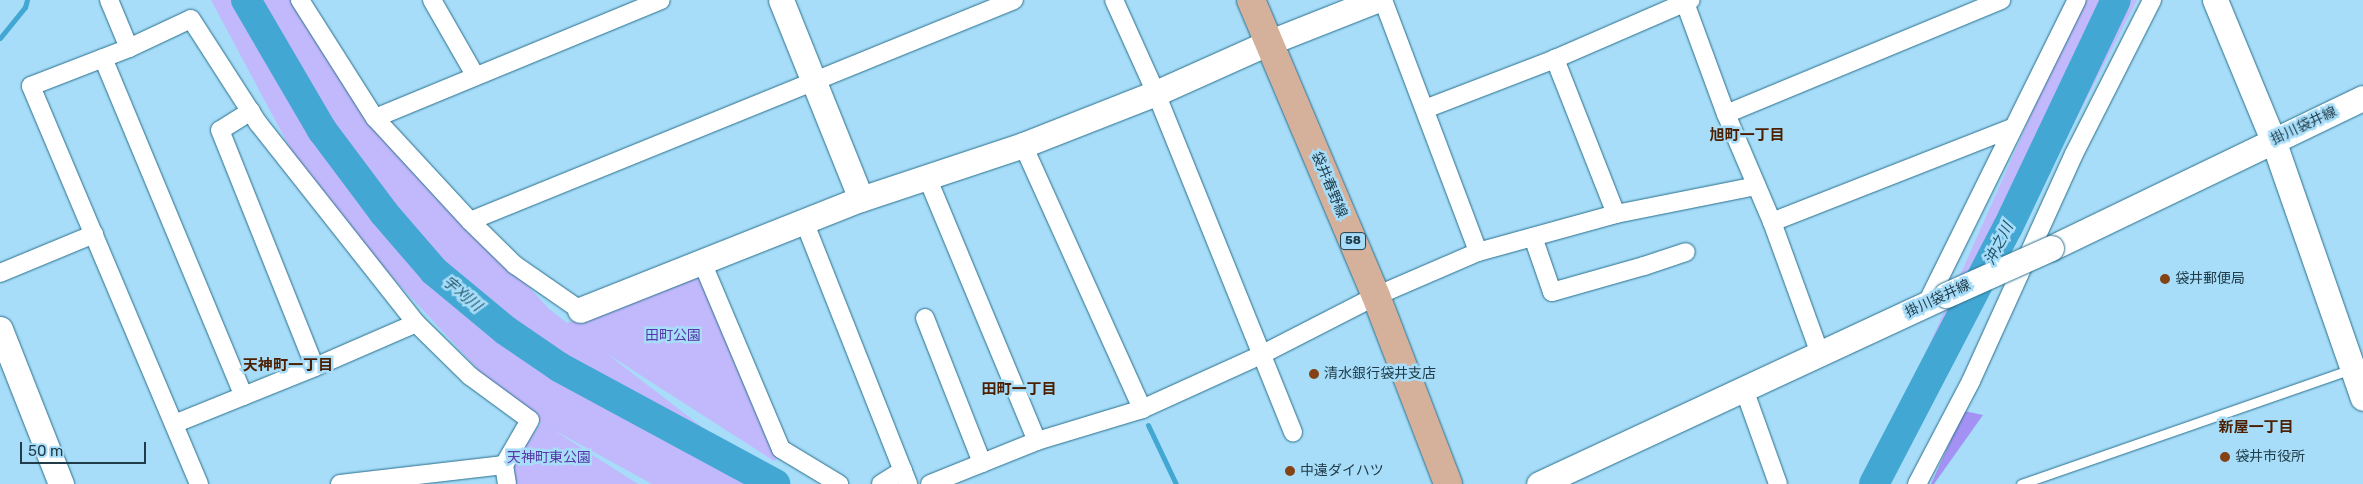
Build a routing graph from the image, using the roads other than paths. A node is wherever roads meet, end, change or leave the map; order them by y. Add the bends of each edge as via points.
1 (109, 0) edge
2 (300, 0) edge
3 (432, 0) edge
4 (661, 0) edge
5 (781, 0) edge
6 (1014, 0) edge
7 (1114, 0) edge
8 (1251, 0) edge
9 (1376, 0) edge
10 (1383, 0) edge
11 (2001, 0) edge
12 (2077, 0) edge
13 (2152, 0) edge
14 (2215, 0) edge
15 (1687, 1) edge
16 (1270, 42) junction
17 (129, 48) junction
18 (103, 58) junction
19 (1555, 59) junction
20 (475, 75) junction
21 (815, 82) junction
22 (1156, 93) junction
23 (2363, 98) edge
24 (1425, 109) junction
25 (251, 111) junction
26 (1726, 114) junction
27 (374, 118) junction
28 (2012, 128) junction
29 (2273, 140) junction
30 (1023, 145) junction
31 (927, 177) junction
32 (1756, 186) junction
33 (861, 199) junction
34 (1616, 214) junction
35 (470, 221) junction
36 (804, 221) junction
37 (1772, 222) junction
38 (94, 234) junction
39 (1533, 237) junction
40 (1478, 252) junction
41 (1686, 252) dead end
42 (702, 262) junction
43 (0, 273) edge
44 (1376, 296) junction
45 (1936, 300) junction
46 (580, 310) joint
47 (925, 318) dead end
48 (416, 323) junction
49 (0, 329) edge
50 (1820, 354) junction
51 (1262, 355) junction
52 (2355, 360) edge
53 (315, 367) junction
54 (1744, 389) junction
55 (244, 396) junction
56 (2363, 398) edge
57 (1142, 409) junction
58 (174, 424) junction
59 (1293, 432) dead end
60 (1037, 441) junction
61 (982, 463) junction
62 (504, 465) junction
63 (906, 477) edge
64 (61, 484) edge
65 (199, 484) edge
66 (340, 484) edge
67 (507, 484) edge
68 (839, 484) edge
69 (881, 484) edge
70 (930, 484) edge
71 (1448, 484) edge
72 (1539, 484) edge
73 (1778, 484) edge
74 (1917, 484) edge
75 (2021, 484) edge

1 - 17 street
2 - 27 street
3 - 20 street
4 - 20 street
5 - 21 street
6 - 21 street
7 - 22 street
8 - 16 main road, 袋井春野線 / 58
9 - 16 street
10 - 24 street
11 - 26 street
12 - 28 street
13 - 74 street via 2074,154 1971,381
14 - 29 street
15 - 19 street
15 - 26 street
16 - 22 street
16 - 44 main road, 袋井春野線 / 58
17 - 18 street
17 - 25 street via 191,19
18 - 38 street via 31,86
18 - 55 street
19 - 24 street
19 - 34 street
20 - 27 street
21 - 33 street
21 - 35 street
22 - 30 street
22 - 51 street
23 - 29 street, 掛川袋井線
24 - 40 street
25 - 48 street
25 - 53 street via 220,130
26 - 32 street
27 - 35 street
28 - 37 street
28 - 45 street
29 - 45 street, 掛川袋井線, bridge
29 - 52 street
30 - 31 street
30 - 57 street
31 - 33 street
31 - 60 street
32 - 34 street
32 - 37 street
33 - 36 street
34 - 39 street
35 - 46 street via 515,265
36 - 42 street
36 - 63 street
37 - 50 street
38 - 43 street
38 - 58 street
39 - 40 street
39 - 41 street via 1552,292
40 - 44 street
42 - 46 street
42 - 68 street via 781,449
44 - 51 street
44 - 71 main road, 袋井春野線 / 58
45 - 50 street, 掛川袋井線
47 - 61 street
48 - 53 street
48 - 62 street via 470,376 530,420
49 - 64 street
50 - 54 street, 掛川袋井線
51 - 57 street
51 - 59 street
52 - 56 street
52 - 75 lane
53 - 55 street
54 - 72 street, 掛川袋井線
54 - 73 street
55 - 58 street
57 - 60 street
58 - 65 street
60 - 61 street
61 - 70 street
62 - 66 street
62 - 67 street
63 - 69 street

